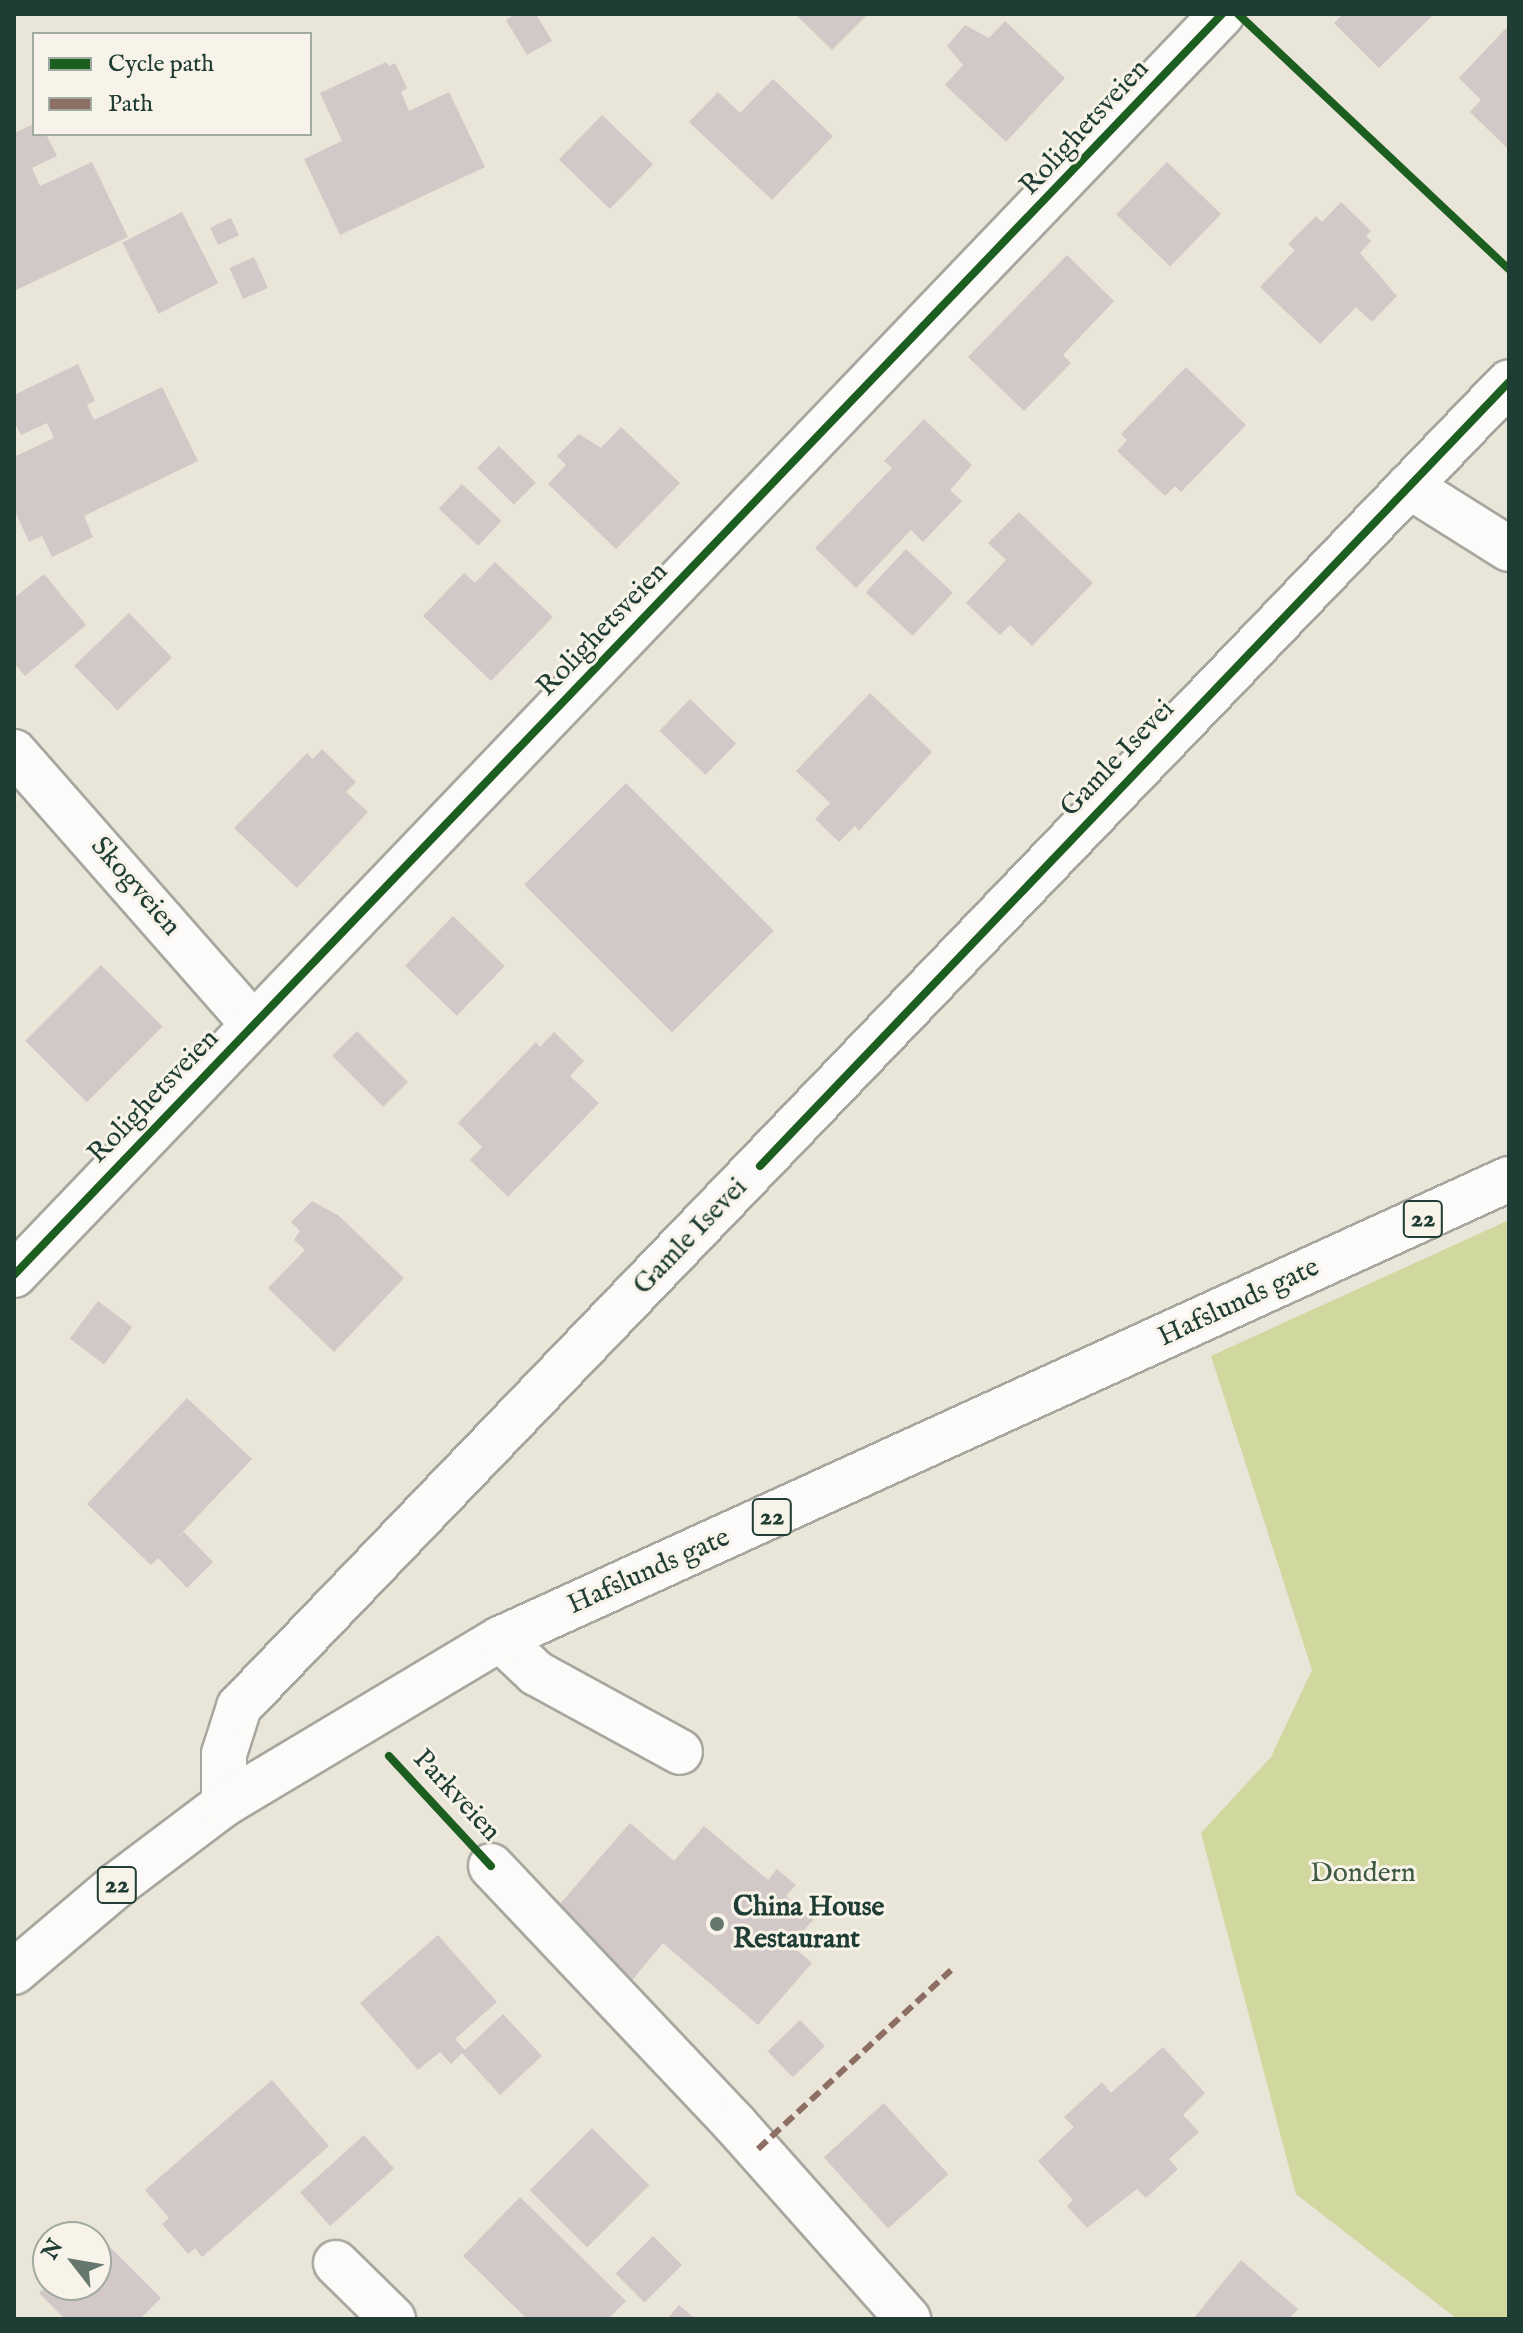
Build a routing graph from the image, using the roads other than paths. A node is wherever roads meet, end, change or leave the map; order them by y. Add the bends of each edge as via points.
1 (1222, 14) edge
2 (1509, 382) edge
3 (1409, 486) junction
4 (1509, 549) edge
5 (14, 752) edge
6 (254, 1025) junction
7 (1509, 1179) edge
8 (14, 1275) edge
9 (500, 1639) junction
10 (680, 1752) dead end
11 (224, 1804) junction
12 (491, 1866) dead end
13 (14, 1972) edge
14 (336, 2263) dead end
15 (393, 2319) edge
16 (908, 2319) edge

1 - 6 main road, Rolighetsveien
2 - 3 main road, Gamle Isevei
3 - 4 main road
3 - 11 main road, Gamle Isevei via 239,1707 224,1754
5 - 6 main road, Skogveien
6 - 8 main road, Rolighetsveien
7 - 9 main road, Hafslunds gate / 22
9 - 10 main road via 536,1673
9 - 11 main road, Hafslunds gate / 22
11 - 13 main road, Hafslunds gate / 22
12 - 16 main road, Parkveien via 735,2124
14 - 15 main road

